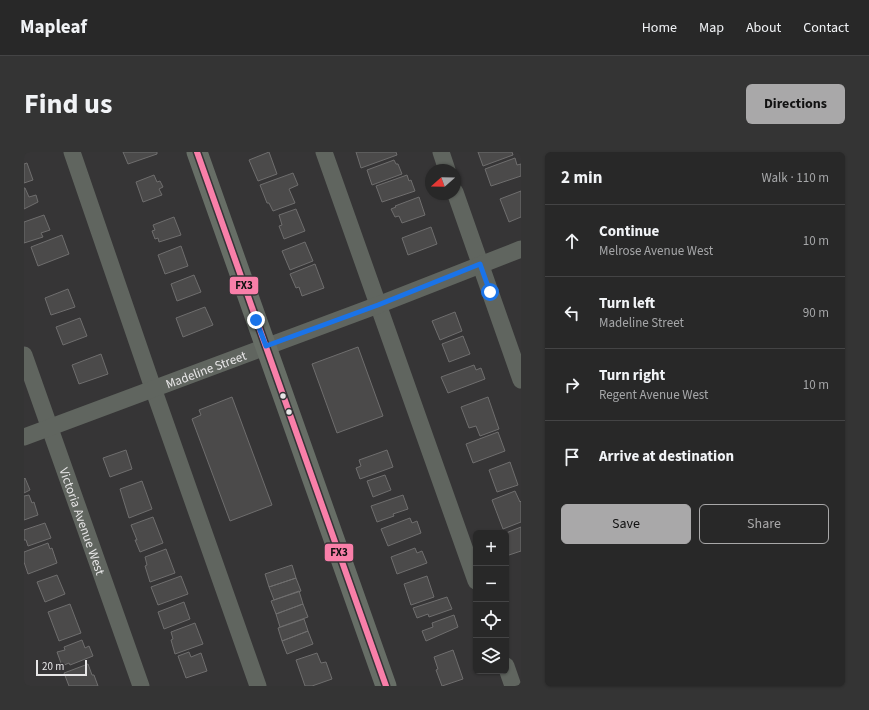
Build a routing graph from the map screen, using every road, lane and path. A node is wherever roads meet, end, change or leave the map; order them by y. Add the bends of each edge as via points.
1 (72, 152) edge
2 (197, 152) edge
3 (324, 152) edge
4 (441, 152) edge
5 (445, 164) edge
6 (458, 200) edge
7 (521, 248) edge
8 (480, 264) junction
9 (378, 305) junction
10 (266, 346) junction
11 (24, 355) edge
12 (521, 380) edge
13 (153, 388) junction
14 (50, 428) junction
15 (24, 437) edge
16 (473, 573) edge
17 (509, 674) edge
18 (141, 686) edge
19 (258, 686) edge
20 (386, 686) edge
21 (513, 686) edge

1 - 13 street
2 - 10 main road
3 - 9 street
4 - 5 street
6 - 8 street
7 - 8 street, Madeline Street
8 - 9 street, Madeline Street
8 - 12 street
9 - 10 street, Madeline Street
9 - 16 street
10 - 13 street, Madeline Street
10 - 20 main road
11 - 14 street, Victoria Avenue West
13 - 14 street, Madeline Street
13 - 19 street
14 - 15 street, Madeline Street
14 - 18 street, Victoria Avenue West
17 - 21 street

